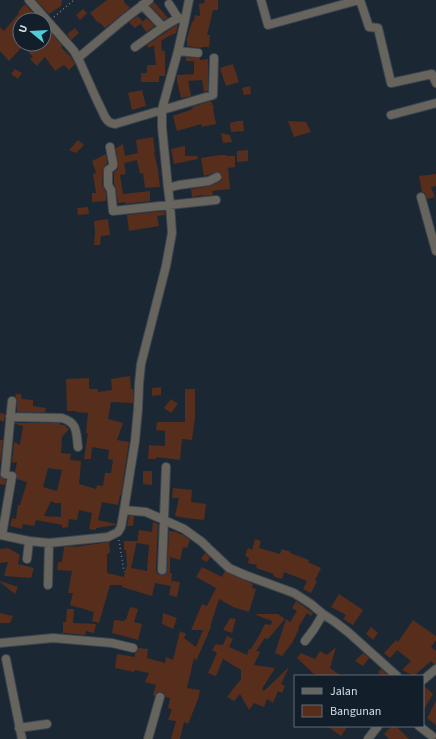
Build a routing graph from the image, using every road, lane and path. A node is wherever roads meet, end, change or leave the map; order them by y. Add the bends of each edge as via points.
1 (29, 0) edge
2 (74, 0) edge
3 (189, 0) edge
4 (261, 0) edge
5 (359, 0) edge
6 (145, 2) edge
7 (170, 4) dead end
8 (39, 12) edge
9 (52, 19) edge
10 (182, 19) junction
11 (52, 26) edge
12 (163, 27) junction
13 (135, 47) dead end
14 (178, 52) junction
15 (198, 52) dead end
16 (78, 58) junction
17 (214, 58) dead end
18 (436, 83) edge
19 (436, 103) edge
20 (162, 110) junction
21 (391, 115) dead end
22 (110, 147) dead end
23 (217, 177) dead end
24 (168, 188) junction
25 (421, 196) dead end
26 (216, 200) dead end
27 (170, 204) junction
28 (436, 251) edge
29 (12, 401) dead end
30 (10, 417) junction
31 (78, 446) dead end
32 (166, 467) dead end
33 (124, 510) junction
34 (164, 520) junction
35 (118, 532) junction
36 (1, 535) edge
37 (29, 541) junction
38 (49, 543) junction
39 (27, 559) dead end
40 (162, 570) dead end
41 (124, 572) dead end
42 (48, 585) dead end
43 (323, 614) junction
44 (305, 641) dead end
45 (0, 643) edge
46 (134, 648) dead end
47 (6, 659) dead end
48 (436, 669) edge
49 (397, 675) edge
50 (424, 679) edge
51 (160, 697) dead end
52 (47, 724) dead end
53 (377, 727) edge
54 (420, 727) edge
55 (19, 728) junction
56 (432, 736) dead end
57 (22, 739) edge
58 (148, 739) edge
59 (368, 739) edge

1 - 8 street
2 - 9 path
3 - 10 street
4 - 5 street via 268,25
5 - 18 street via 369,27 378,28 391,82 432,74
6 - 12 street
6 - 16 street
7 - 10 street
10 - 12 street
10 - 14 street
11 - 16 street
12 - 13 street
14 - 15 street
14 - 20 street
16 - 20 street via 102,112 111,123
17 - 20 street via 213,95
19 - 21 street
20 - 24 street
22 - 27 street via 114,163 108,170 108,185 111,190 113,212
23 - 24 street via 209,181
24 - 27 street
25 - 28 street
26 - 27 street
27 - 33 street via 172,233 141,364 135,442
29 - 30 street
30 - 31 street via 69,420 76,427
30 - 36 street via 5,474 12,476
32 - 34 street
33 - 34 street via 146,512
33 - 35 street
34 - 40 street
34 - 43 street via 184,529 202,542 229,568 294,593
35 - 38 street via 108,537
35 - 41 path
36 - 37 street
37 - 38 street
37 - 39 street
38 - 42 street
43 - 44 street
43 - 49 street via 348,632
45 - 46 street via 53,638 112,642
47 - 55 street
48 - 50 street
51 - 58 street
52 - 55 street
53 - 59 street
54 - 56 street
55 - 57 street

